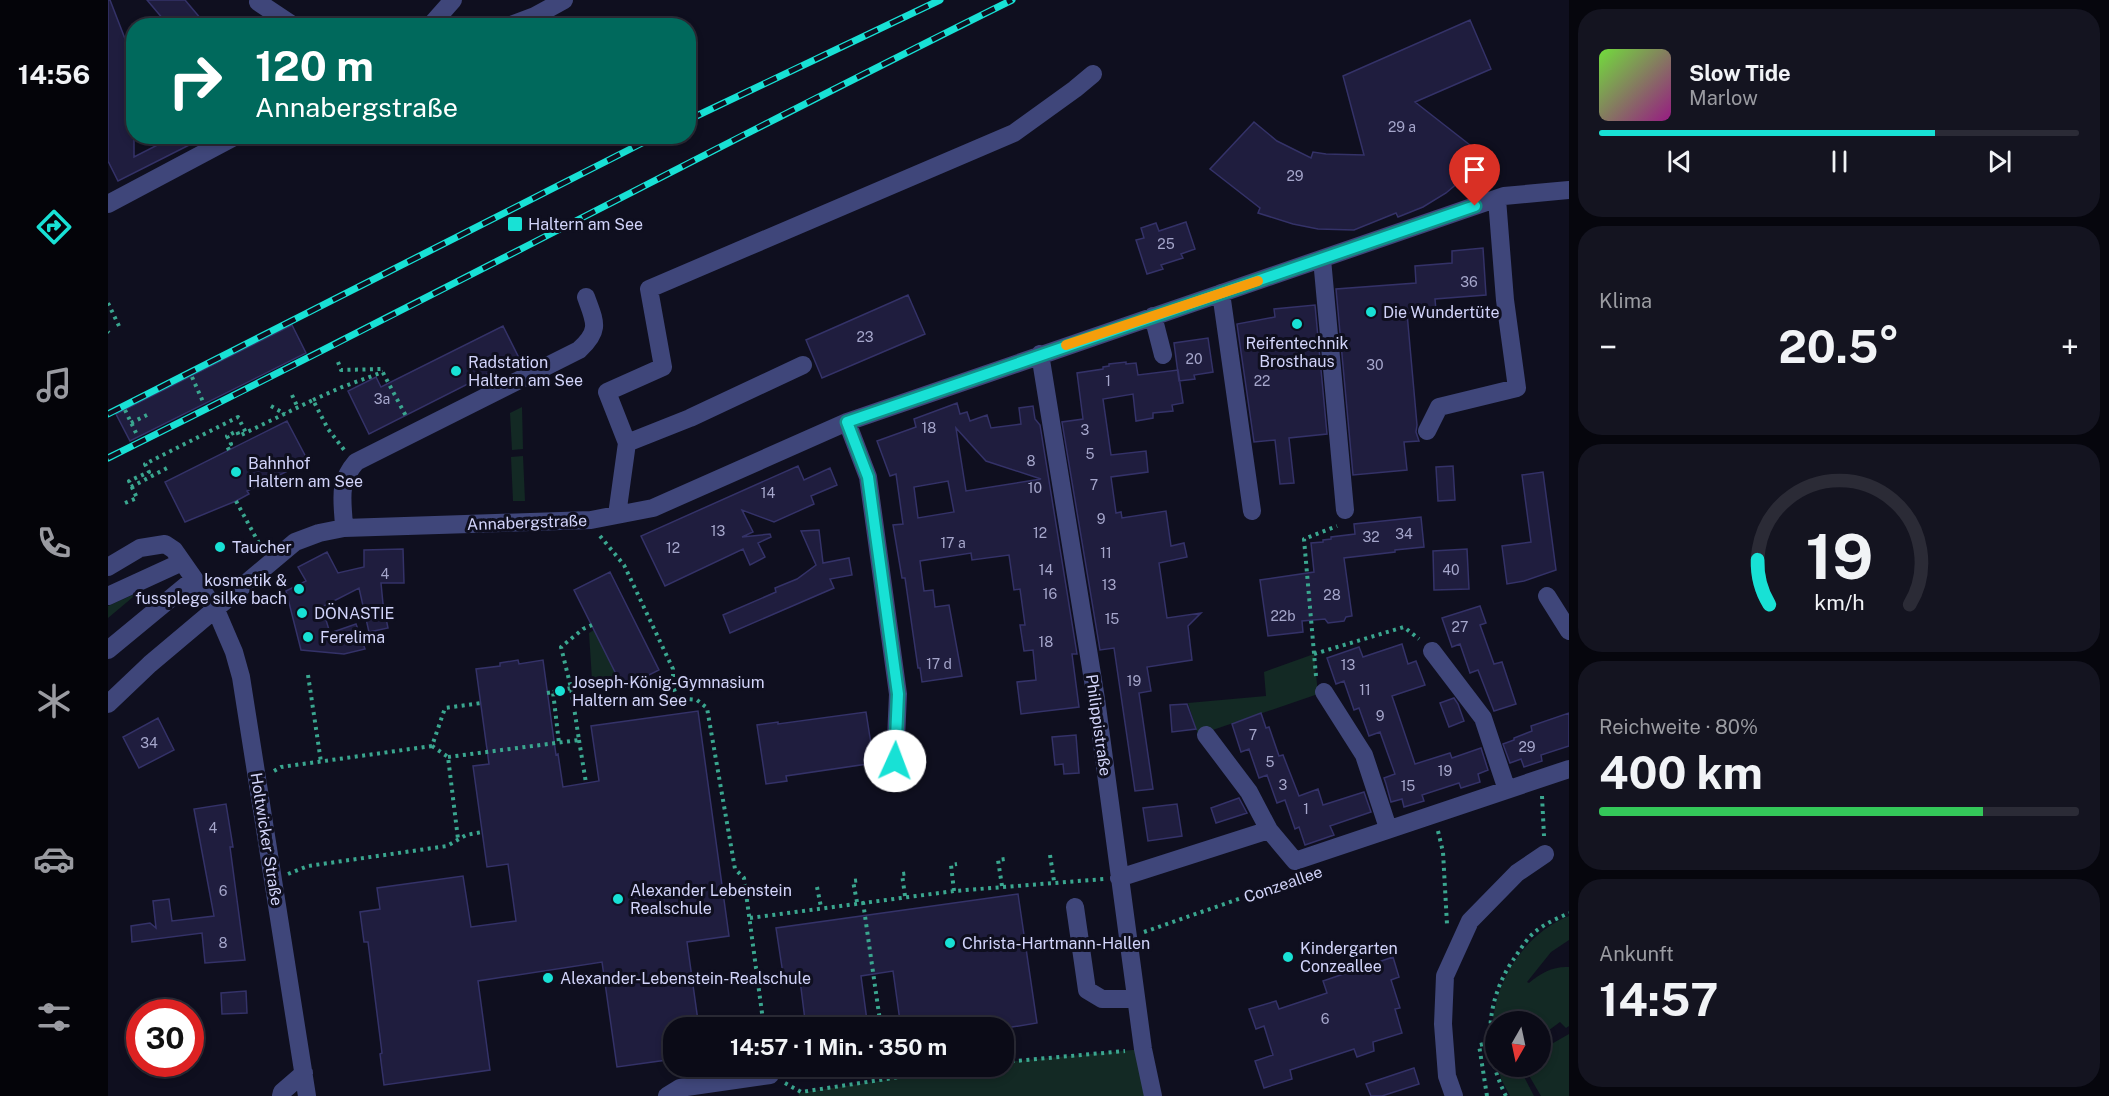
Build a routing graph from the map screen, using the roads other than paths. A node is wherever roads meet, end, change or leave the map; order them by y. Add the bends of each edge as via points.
1 (453, 0) edge
2 (564, 0) edge
3 (258, 2) dead end
4 (282, 18) edge
5 (437, 18) edge
6 (529, 18) edge
7 (1093, 74) dead end
8 (221, 144) edge
9 (1569, 190) edge
10 (1497, 199) junction
11 (108, 204) edge
12 (1322, 259) junction
13 (1221, 293) junction
14 (586, 297) dead end
15 (1153, 316) junction
16 (1041, 354) junction
17 (1163, 355) dead end
18 (803, 366) dead end
19 (847, 422) junction
20 (1427, 431) dead end
21 (627, 443) junction
22 (1345, 510) road end
23 (1252, 511) dead end
24 (618, 515) junction
25 (344, 528) junction
26 (182, 562) junction
27 (108, 567) edge
28 (194, 579) junction
29 (108, 596) edge
30 (1547, 596) dead end
31 (216, 610) junction
32 (1569, 631) edge
33 (108, 650) edge
34 (1432, 651) road end
35 (1324, 692) road end
36 (108, 704) edge
37 (1206, 735) dead end
38 (895, 761) dead end
39 (1569, 769) edge
40 (1507, 790) junction
41 (1388, 828) junction
42 (1269, 830) junction
43 (1545, 854) road end
44 (1119, 878) junction
45 (1075, 907) dead end
46 (1136, 999) junction
47 (304, 1073) junction
48 (756, 1077) edge
49 (281, 1096) edge
50 (307, 1096) edge
51 (667, 1096) edge
52 (1153, 1096) edge
53 (1454, 1096) edge

1 - 5 street
2 - 6 street
3 - 4 street
7 - 21 street via 1014,133 649,289 663,367 608,392
8 - 11 street
9 - 10 street, Annabergstraße
10 - 12 street, Annabergstraße
10 - 20 street via 1517,388 1438,407
12 - 13 street, Annabergstraße
12 - 22 street
13 - 15 street, Annabergstraße
13 - 23 street
14 - 25 street via 595,328 590,340 579,350 356,462 343,485
15 - 16 street, Annabergstraße
15 - 17 street
16 - 19 street, Annabergstraße
16 - 44 street, Philippistraße via 1096,699
18 - 21 street
19 - 24 street, Annabergstraße via 653,508
19 - 38 street via 868,477 898,694
21 - 24 street
24 - 25 street, Annabergstraße via 591,520
25 - 31 street, Annabergstraße via 296,542
26 - 27 street, Holtwicker Straße via 165,544 140,548
26 - 28 street, Holtwicker Straße
26 - 29 street
28 - 31 street, Holtwicker Straße
28 - 33 street
30 - 32 street
31 - 36 street, Annabergstraße
31 - 47 street, Holtwicker Straße via 241,677
34 - 40 street via 1483,718
35 - 41 street via 1364,755
37 - 42 street, Conzeallee via 1249,792
39 - 40 street, Conzeallee
40 - 41 street, Conzeallee
41 - 42 street, Conzeallee via 1295,861
42 - 44 street
43 - 53 street via 1517,873 1470,921 1445,976 1445,1055
44 - 46 street, Philippistraße
45 - 46 street via 1087,990 1102,999
46 - 52 street, Philippistraße
47 - 49 street
47 - 50 street, Holtwicker Straße
48 - 51 street via 680,1088

